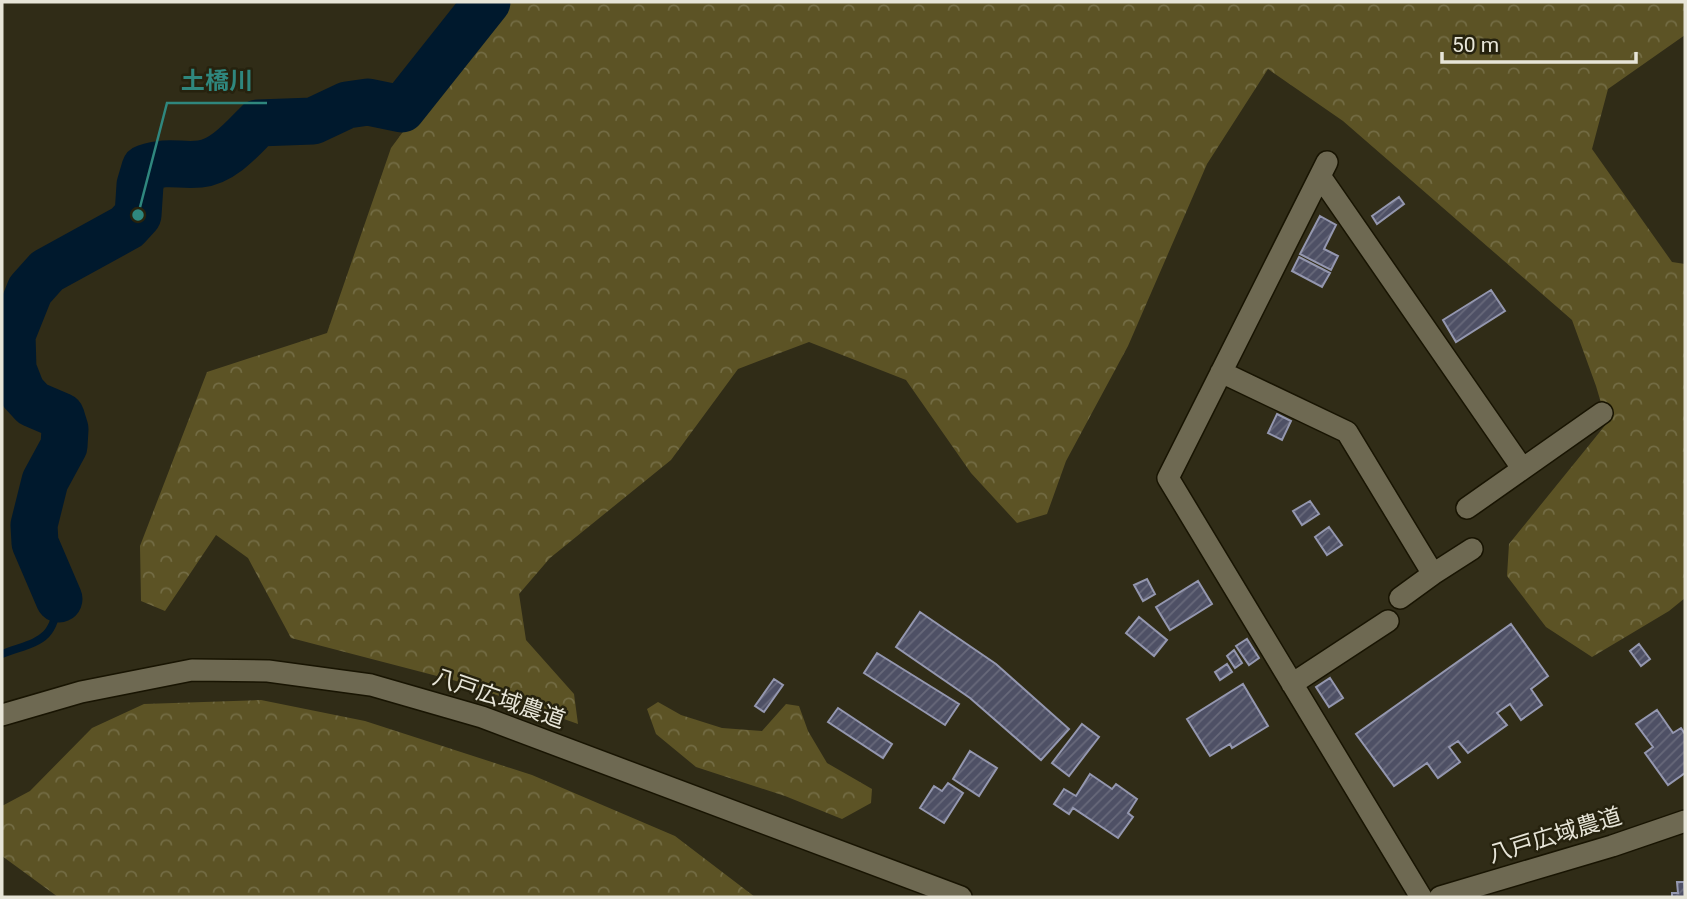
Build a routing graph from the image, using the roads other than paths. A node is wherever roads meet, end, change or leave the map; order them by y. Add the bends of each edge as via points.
1 (1221, 372) junction
2 (1602, 413) dead end
3 (1522, 468) junction
4 (1467, 508) dead end
5 (1472, 549) dead end
6 (1433, 574) junction
7 (1401, 598) dead end
8 (1388, 621) dead end
9 (1292, 684) junction
10 (2, 715) edge
11 (1685, 821) edge
12 (961, 897) edge
13 (1421, 897) edge
14 (1440, 897) edge

1 - 3 street via 1323,169
1 - 6 street via 1347,432
1 - 9 street via 1168,478
2 - 3 street
3 - 4 street
5 - 6 street
6 - 7 street
8 - 9 street
9 - 13 street
10 - 12 street, 八戸広域農道 via 81,692 192,670 268,671 371,685 482,717
11 - 14 street, 八戸広域農道

